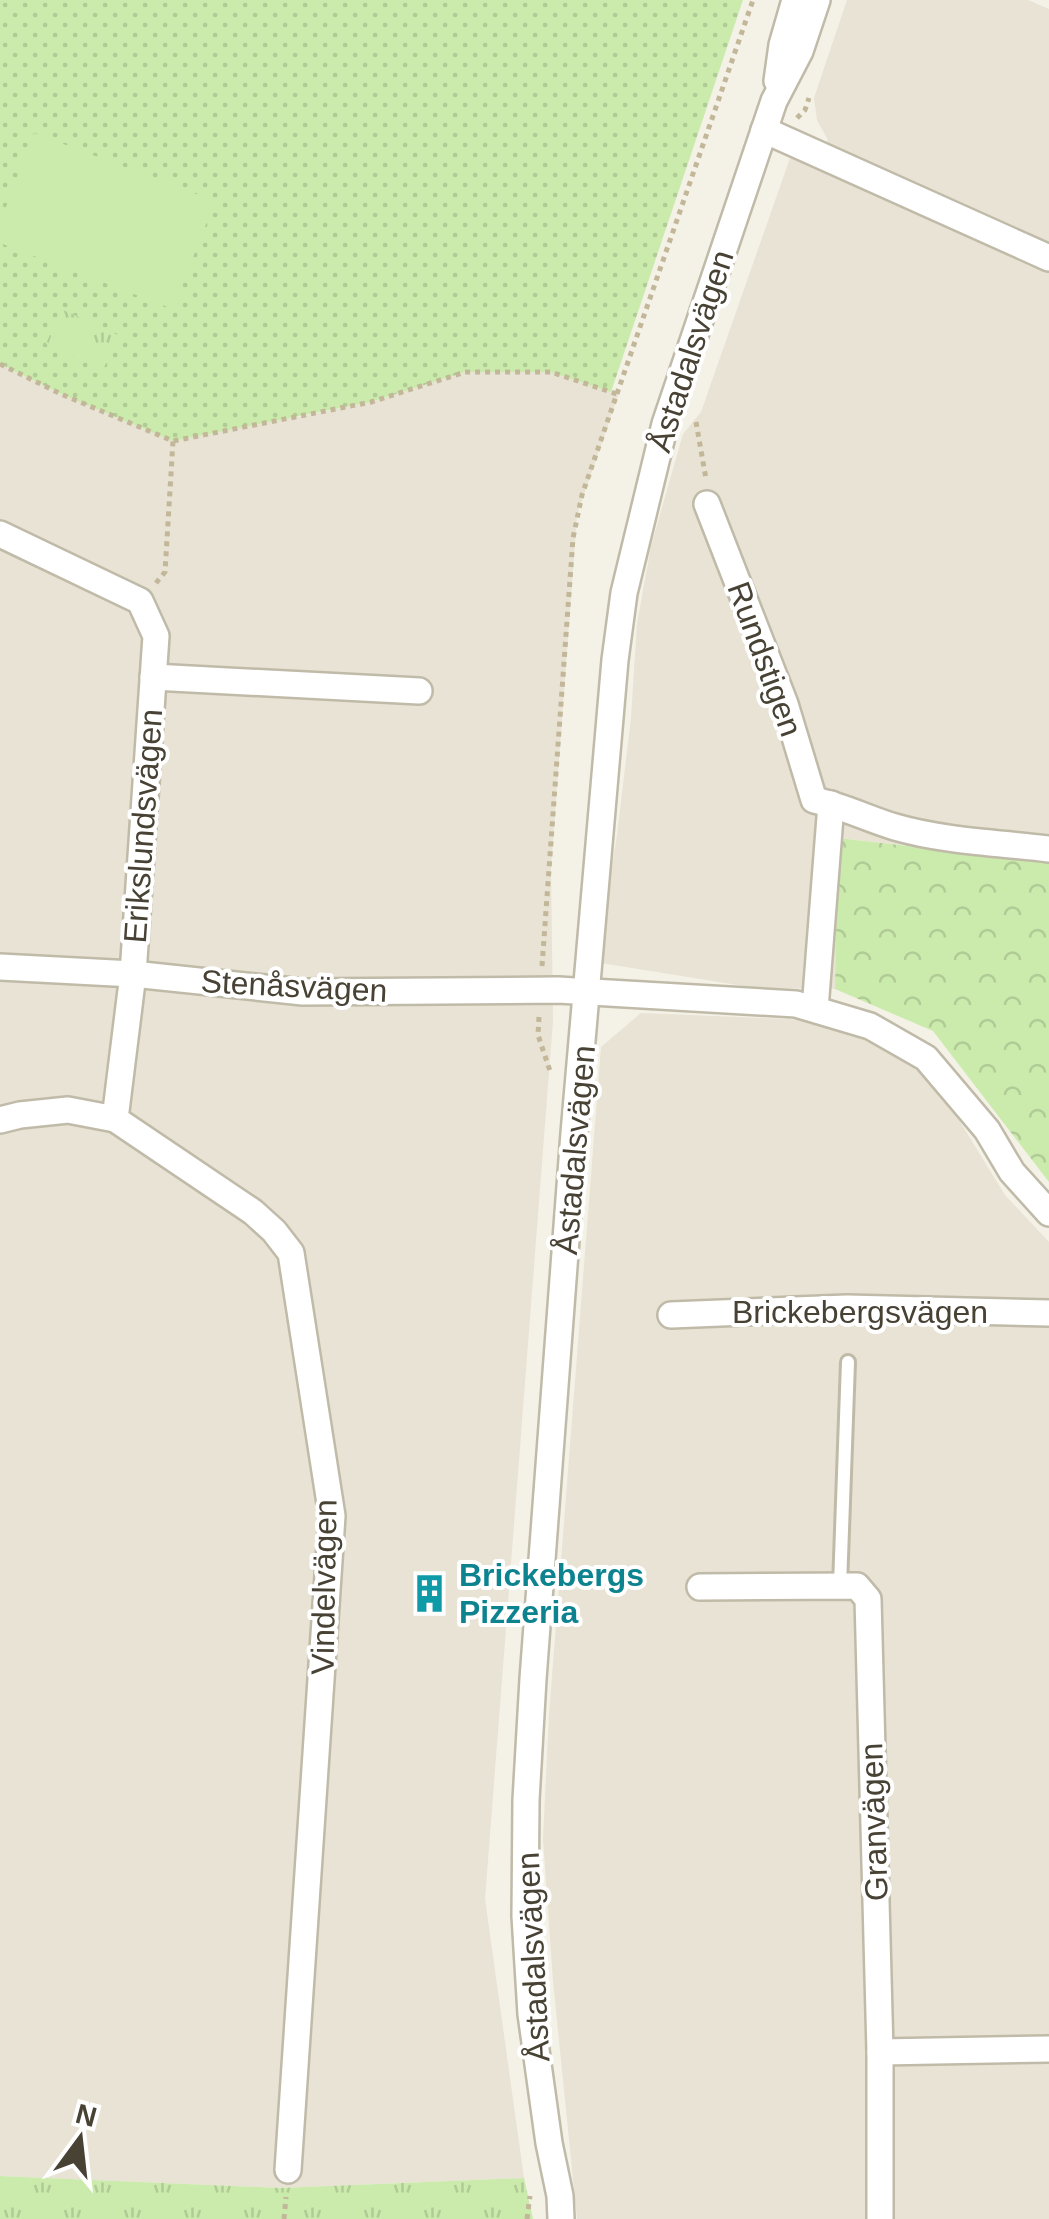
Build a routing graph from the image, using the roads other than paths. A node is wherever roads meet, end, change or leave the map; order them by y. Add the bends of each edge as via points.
1 (796, 0) edge
2 (817, 0) edge
3 (774, 101) junction
4 (764, 130) junction
5 (1049, 258) edge
6 (706, 504) road end
7 (0, 534) edge
8 (153, 678) junction
9 (419, 691) dead end
10 (831, 804) junction
11 (1049, 849) edge
12 (0, 967) edge
13 (133, 974) junction
14 (588, 992) junction
15 (816, 1010) junction
16 (115, 1119) junction
17 (0, 1120) edge
18 (1049, 1214) edge
19 (1049, 1313) edge
20 (670, 1316) dead end
21 (848, 1362) dead end
22 (840, 1586) junction
23 (700, 1587) dead end
24 (1049, 2048) edge
25 (880, 2052) junction
26 (288, 2170) dead end
27 (561, 2219) edge
28 (880, 2219) edge

1 - 3 street, Åstadalsvägen
2 - 3 street, Åstadalsvägen
3 - 4 street, Åstadalsvägen
4 - 5 street
4 - 14 street, Åstadalsvägen via 665,424 624,593
6 - 10 street, Rundstigen via 785,704 814,800
7 - 8 street, Erikslundsvägen via 140,600 156,636
8 - 9 street, Erikslundsvägen
8 - 13 street, Erikslundsvägen
10 - 11 street via 908,830
10 - 15 street
12 - 13 street, Stenåsvägen
13 - 14 street, Stenåsvägen via 303,992
13 - 16 street
14 - 15 street
14 - 27 street, Åstadalsvägen via 526,1800 532,2014
15 - 18 street via 870,1026 926,1058
16 - 17 street via 68,1110
16 - 26 street, Vindelvägen via 274,1231 290,1253 305,1339 332,1516
19 - 20 street, Brickebergsvägen via 847,1308
21 - 22 lane
22 - 23 street
22 - 25 street, Granvägen via 857,1586 868,1600
24 - 25 street
25 - 28 street, Granvägen

